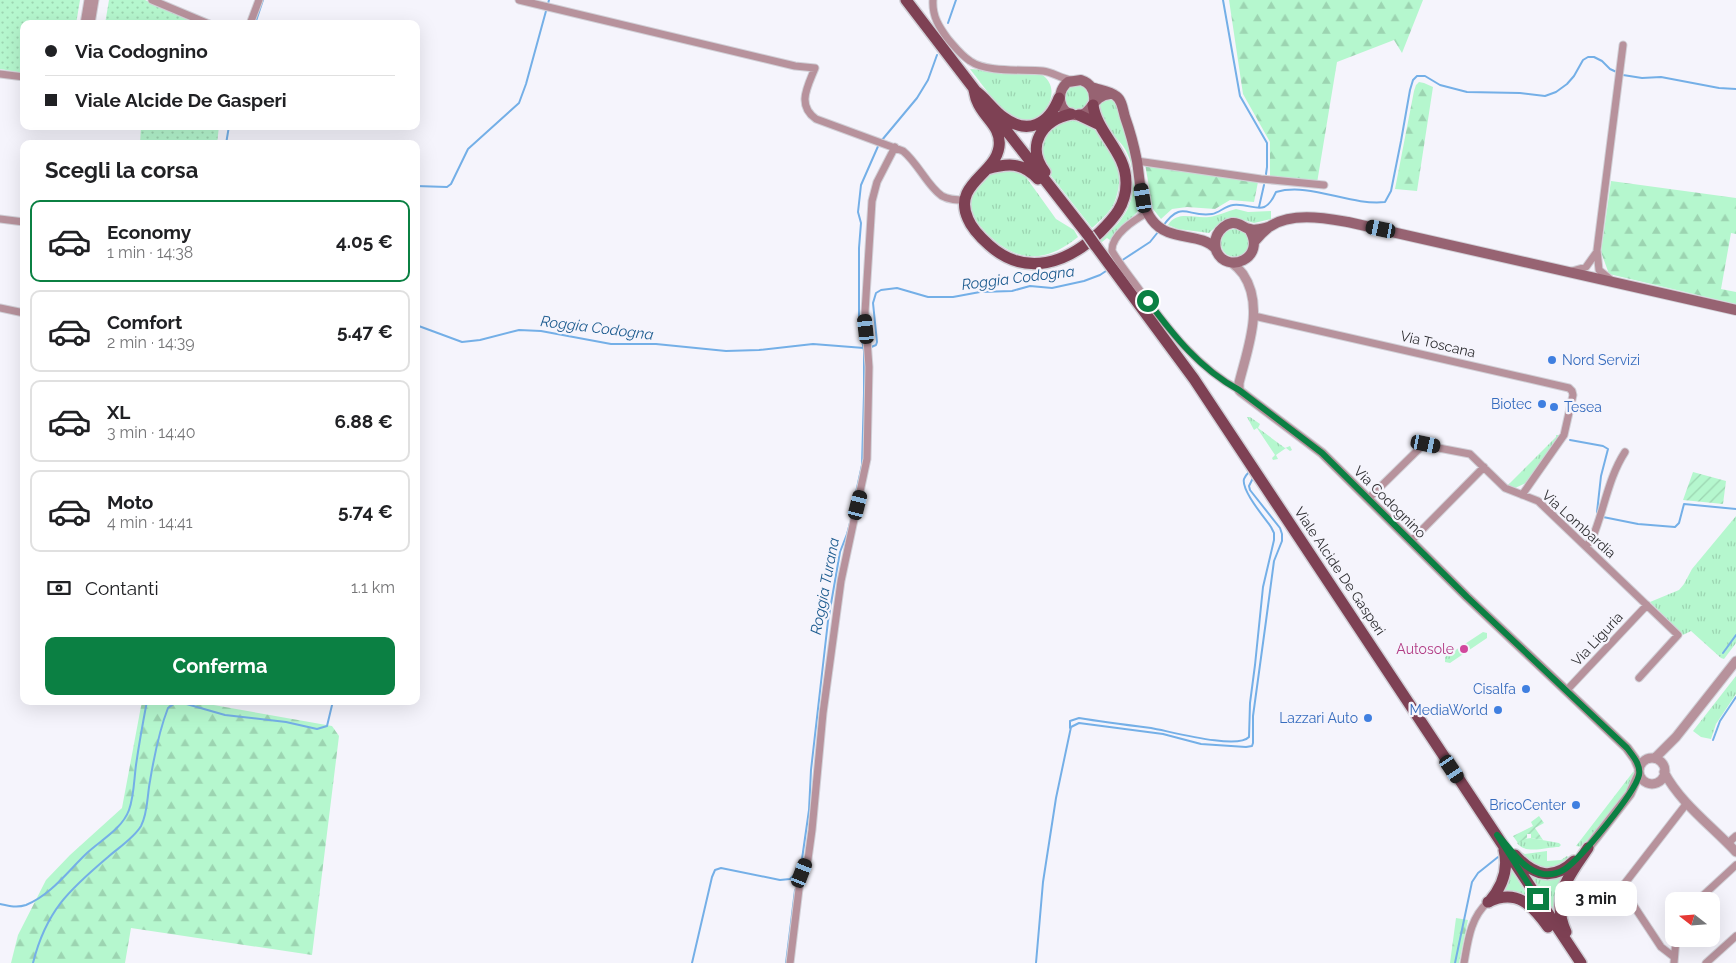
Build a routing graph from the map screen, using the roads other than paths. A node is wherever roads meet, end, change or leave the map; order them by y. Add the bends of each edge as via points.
1 (88, 0) edge
2 (95, 0) edge
3 (152, 0) edge
4 (259, 0) edge
5 (519, 0) edge
6 (906, 0) edge
7 (933, 0) edge
8 (85, 20) edge
9 (92, 20) edge
10 (199, 20) edge
11 (252, 20) edge
12 (1623, 46) dead end
13 (0, 74) edge
14 (1051, 74) junction
15 (20, 76) edge
16 (1072, 80) junction
17 (1091, 87) junction
18 (974, 90) junction
19 (1112, 94) junction
20 (1060, 95) junction
21 (1093, 103) junction
22 (1075, 114) junction
23 (1098, 124) junction
24 (895, 148) junction
25 (1137, 161) junction
26 (985, 170) junction
27 (1324, 185) dead end
28 (1054, 191) junction
29 (965, 200) junction
30 (1147, 213) junction
31 (0, 219) edge
32 (20, 222) edge
33 (1269, 227) junction
34 (1250, 229) junction
35 (1217, 234) junction
36 (1198, 239) junction
37 (1255, 241) junction
38 (1216, 249) junction
39 (1597, 250) junction
40 (1109, 256) junction
41 (1248, 257) junction
42 (1232, 263) junction
43 (1121, 271) junction
44 (1569, 272) junction
45 (1247, 281) junction
46 (1614, 282) junction
47 (0, 308) edge
48 (1736, 310) edge
49 (20, 312) edge
50 (1254, 316) junction
51 (1239, 390) junction
52 (1625, 452) dead end
53 (1484, 468) junction
54 (1522, 495) junction
55 (1368, 500) junction
56 (1411, 542) junction
57 (1586, 546) junction
58 (1647, 605) junction
59 (1736, 661) edge
60 (1638, 678) dead end
61 (1566, 691) junction
62 (1627, 748) junction
63 (1657, 763) junction
64 (1639, 771) junction
65 (1653, 783) junction
66 (1630, 794) junction
67 (1684, 800) junction
68 (1736, 836) edge
69 (1500, 839) junction
70 (1728, 843) junction
71 (1588, 848) junction
72 (1736, 852) edge
73 (1736, 865) edge
74 (1707, 892) edge
75 (1488, 902) junction
76 (1736, 936) edge
77 (1674, 960) edge
78 (1579, 961) edge
79 (790, 963) edge
80 (1464, 963) edge
81 (1706, 963) edge

1 - 8 street
2 - 9 street
3 - 10 street
4 - 11 street
5 - 24 street via 815,68 806,91 804,105 807,113
6 - 18 main road
7 - 14 street via 935,18 941,29 958,52 970,61 980,66
12 - 39 street
13 - 15 street
14 - 16 street
14 - 20 street
16 - 17 main road via 1081,80
16 - 20 main road via 1064,85
17 - 19 main road
17 - 21 main road via 1095,96
18 - 20 main road via 1002,116 1027,126 1041,123 1054,111
18 - 26 main road via 977,101 999,135 996,156
18 - 28 main road
19 - 21 main road
19 - 25 main road via 1122,104
20 - 22 main road via 1063,107
21 - 22 main road via 1089,110
21 - 23 main road
22 - 23 main road
22 - 28 main road via 1053,119 1039,135 1039,164
23 - 29 main road via 1120,157 1125,171 1124,194 1115,217 1065,257 1034,264 1007,258 976,232 965,211
24 - 29 street via 910,157 937,192 951,199
24 - 79 street via 877,182 872,201 865,312 870,383 868,459 841,581 822,713 812,830 808,859 800,881
25 - 27 street
25 - 30 main road
26 - 28 main road via 1008,164 1017,166 1031,172
26 - 29 main road via 972,184
28 - 40 main road, Viale Alcide De Gasperi, bridge via 1095,244
30 - 36 main road via 1156,225 1166,231 1179,237
30 - 40 street via 1133,221 1115,240
31 - 32 street
33 - 34 main road
33 - 37 main road
33 - 44 main road via 1294,219 1319,217
34 - 35 main road via 1232,223
34 - 37 main road
35 - 36 main road
35 - 38 main road
36 - 38 main road
37 - 41 main road
38 - 42 main road via 1222,258
39 - 44 street via 1586,267
39 - 46 street via 1599,270
40 - 43 main road, Viale Alcide De Gasperi
41 - 42 main road
41 - 45 street
42 - 45 street
43 - 51 street, Via Codognino via 1189,352
43 - 69 main road, Viale Alcide De Gasperi
44 - 46 main road
45 - 50 street
46 - 48 main road
47 - 49 street
50 - 51 street
50 - 54 street, Via Toscana via 1569,388 1573,395 1564,435
51 - 55 street, Via Codognino via 1322,453
52 - 57 street via 1612,478 1593,536
53 - 54 street, Via Lombardia via 1505,488
53 - 55 street, Via Lombardia via 1470,454 1423,445
53 - 56 street
54 - 57 street, Via Lombardia via 1538,501
55 - 56 street, Via Codognino
56 - 61 street, Via Codognino
57 - 58 street, Via Lombardia
58 - 60 street, Via Lombardia via 1678,635
58 - 61 street, Via Liguria
59 - 63 street
61 - 62 street, Via Codognino
62 - 63 street, Via Codognino
62 - 64 street, Via Codognino
63 - 64 street via 1644,761
63 - 65 street via 1662,779
63 - 67 street
64 - 65 street via 1643,780
64 - 66 street
65 - 66 street
65 - 67 street
66 - 71 street
67 - 70 street
67 - 77 street via 1622,887 1661,947
68 - 70 street
69 - 71 main road via 1520,861 1542,873 1552,874 1566,868
69 - 75 main road via 1505,873 1499,889
69 - 78 main road, Viale Alcide De Gasperi
70 - 72 street
71 - 78 main road via 1564,883 1559,902 1561,921
73 - 74 street
75 - 78 main road via 1505,897 1528,904 1566,953
75 - 80 street via 1472,923
76 - 81 street

